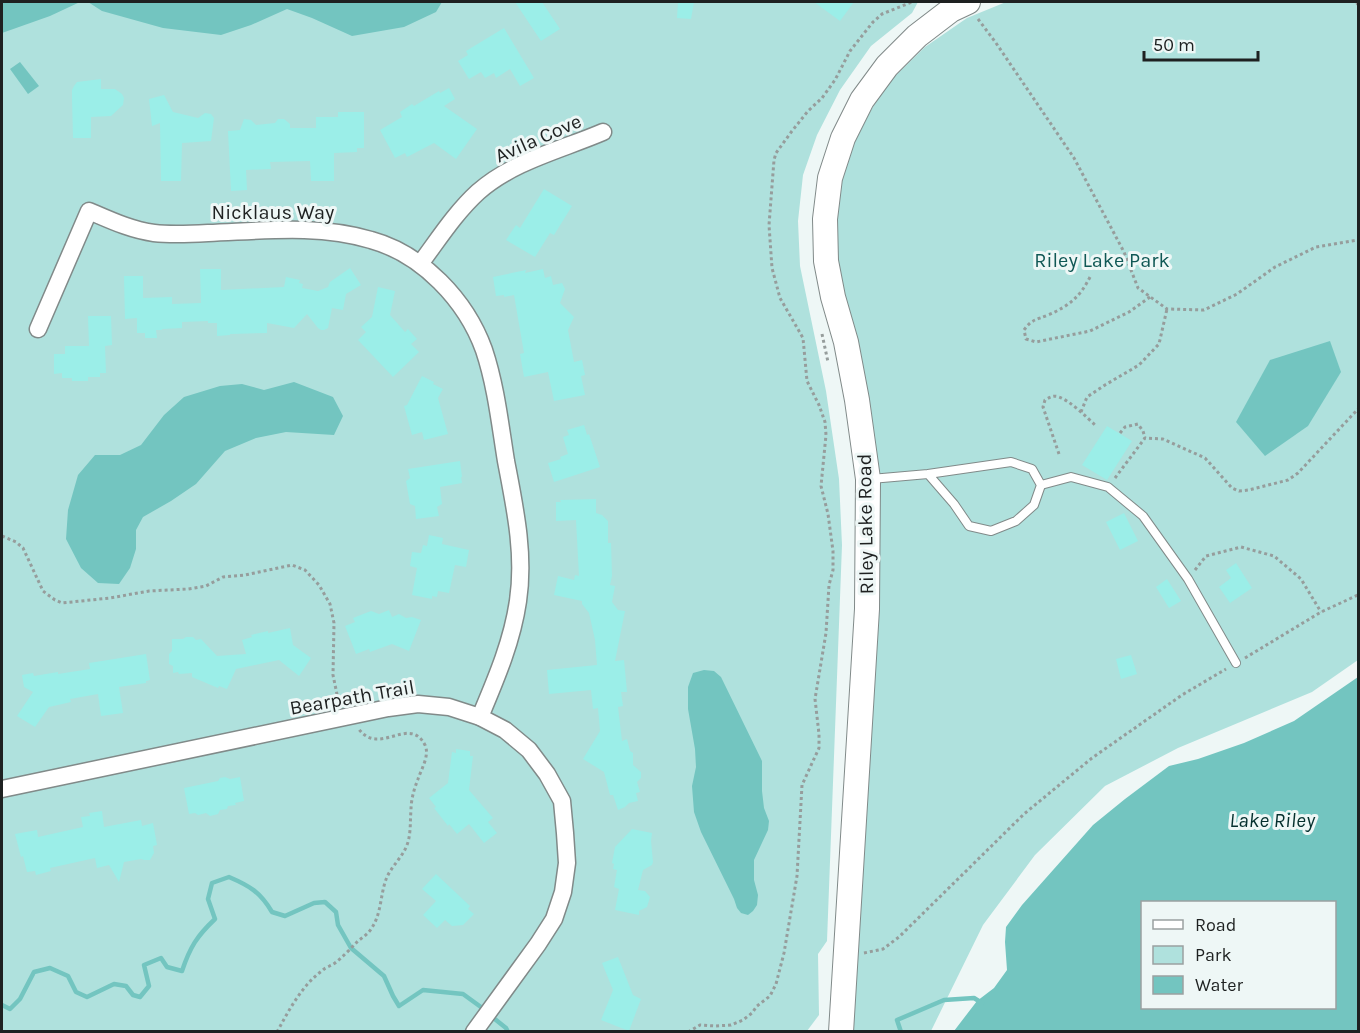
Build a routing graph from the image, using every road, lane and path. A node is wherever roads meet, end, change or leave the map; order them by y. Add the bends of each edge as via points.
1 (912, 2) edge
2 (966, 2) edge
3 (1357, 2) edge
4 (1359, 7) edge
5 (603, 132) dead end
6 (1359, 240) edge
7 (420, 264) junction
8 (1090, 277) dead end
9 (1150, 297) junction
10 (1167, 309) junction
11 (38, 329) dead end
12 (821, 332) dead end
13 (829, 365) dead end
14 (1359, 409) edge
15 (1081, 412) junction
16 (1095, 426) dead end
17 (1120, 433) dead end
18 (1145, 438) junction
19 (1059, 454) dead end
20 (928, 474) junction
21 (868, 479) junction
22 (1041, 485) junction
23 (1108, 487) junction
24 (2, 536) edge
25 (1188, 579) junction
26 (1359, 595) edge
27 (1321, 612) junction
28 (1236, 663) junction
29 (349, 716) junction
30 (480, 717) junction
31 (2, 789) edge
32 (846, 952) junction
33 (475, 1031) edge
34 (277, 1032) edge
35 (688, 1032) edge
36 (841, 1032) edge

1 - 35 path via 882,14 873,22 774,160 769,225 772,268 780,298 803,338 807,381 825,422 826,435 821,486 833,551 815,699 819,748 802,785 797,876 776,984 770,996 743,1020 699,1025
2 - 9 path via 1074,158 1124,252 1138,288
2 - 21 street, Riley Lake Road via 917,36 887,66 862,100 843,138 830,178 825,219 826,261 857,399
3 - 4 path
5 - 7 street, Avila Cove via 514,168 478,192
6 - 10 path via 1316,247 1204,310
7 - 11 street, Nicklaus Way via 372,240 344,234 308,230 152,233 89,211
7 - 30 street, Nicklaus Way via 452,293 484,349 518,524 519,600 499,673
8 - 9 path via 1071,303 1030,321 1024,330 1026,339 1036,342 1090,331 1130,312
9 - 10 path
10 - 15 path via 1160,344 1139,365 1088,398
12 - 13 path
14 - 18 path via 1298,473 1288,480 1249,490 1232,488 1205,458 1191,450 1163,439
15 - 16 path
15 - 19 path via 1060,397 1045,400 1043,407
17 - 18 path via 1125,427 1138,424
18 - 23 path
20 - 21 lane
20 - 22 lane via 1011,462 1032,469
20 - 22 lane via 969,526 991,531 1016,521 1034,505
21 - 32 street, Riley Lake Road via 867,609
22 - 23 lane via 1071,477
23 - 25 lane via 1143,516
24 - 29 path via 23,548 43,591 62,603 188,589 292,565 305,570 330,604 334,623 333,675 339,704
25 - 27 path via 1206,556 1240,547 1274,556 1301,579
25 - 28 lane
26 - 27 path
27 - 28 path
28 - 32 path via 1182,695 1092,758 1024,814 883,949
29 - 30 street, Bearpath Trail via 418,704 449,707
29 - 31 street, Bearpath Trail
29 - 34 path via 363,735 374,740 412,733 426,746 427,754 413,795 411,826 404,853 387,878 370,931 304,989
30 - 33 street, Bearpath Trail via 505,730 529,750 547,774 562,801 567,863 554,919
32 - 36 street, Riley Lake Road

